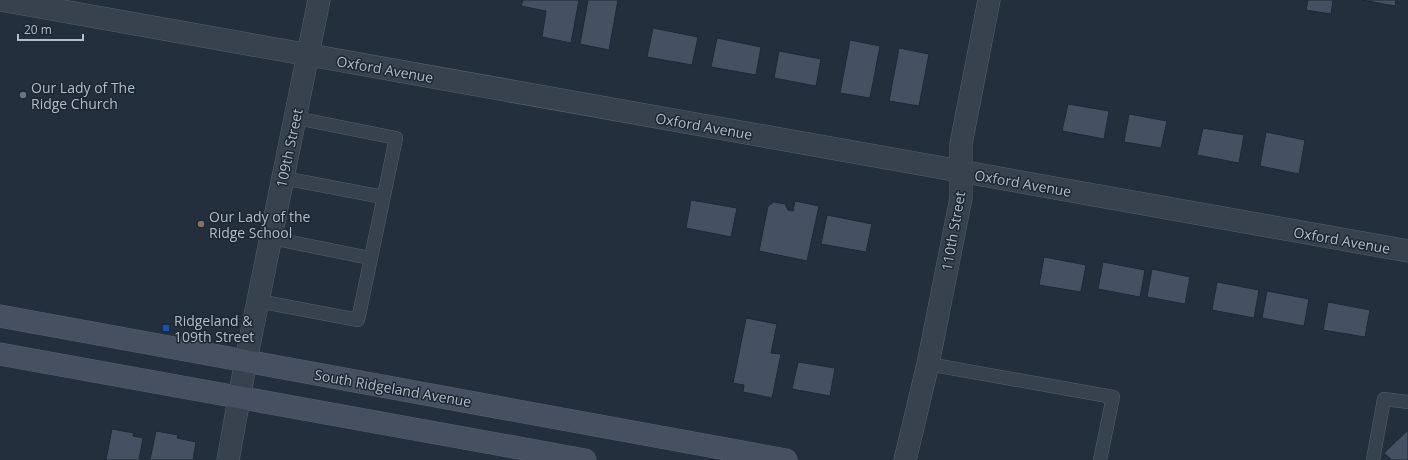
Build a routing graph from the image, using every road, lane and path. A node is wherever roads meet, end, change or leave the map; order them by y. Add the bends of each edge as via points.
1 (1, 0) edge
2 (320, 0) edge
3 (989, 0) edge
4 (308, 56) junction
5 (296, 118) junction
6 (961, 172) junction
7 (283, 178) junction
8 (383, 197) junction
9 (271, 238) junction
10 (1408, 251) edge
11 (370, 258) junction
12 (258, 301) junction
13 (0, 316) edge
14 (0, 354) edge
15 (246, 360) junction
16 (928, 364) junction
17 (239, 398) junction
18 (1408, 402) edge
19 (228, 460) edge
20 (585, 460) edge
21 (786, 460) edge
22 (905, 460) edge
23 (1100, 460) edge
24 (1373, 460) edge

1 - 4 street, Oxford Avenue
2 - 4 street, 109th Street
3 - 6 street, 110th Street via 961,144
4 - 5 street, 109th Street
4 - 6 street, Oxford Avenue
5 - 7 street, 109th Street
5 - 8 lane via 396,138
6 - 10 street, Oxford Avenue
6 - 16 street, 110th Street via 961,198
7 - 8 lane
7 - 9 street, 109th Street
8 - 11 lane
9 - 11 lane
9 - 12 street, 109th Street
11 - 12 lane via 358,320
12 - 15 street, 109th Street
13 - 15 main road, South Ridgeland Avenue
14 - 17 main road
15 - 17 street, 109th Street
15 - 21 main road, South Ridgeland Avenue
16 - 22 street, 110th Street
16 - 23 lane via 1113,397
17 - 19 street, 109th Street
17 - 20 main road
18 - 24 lane via 1384,399

